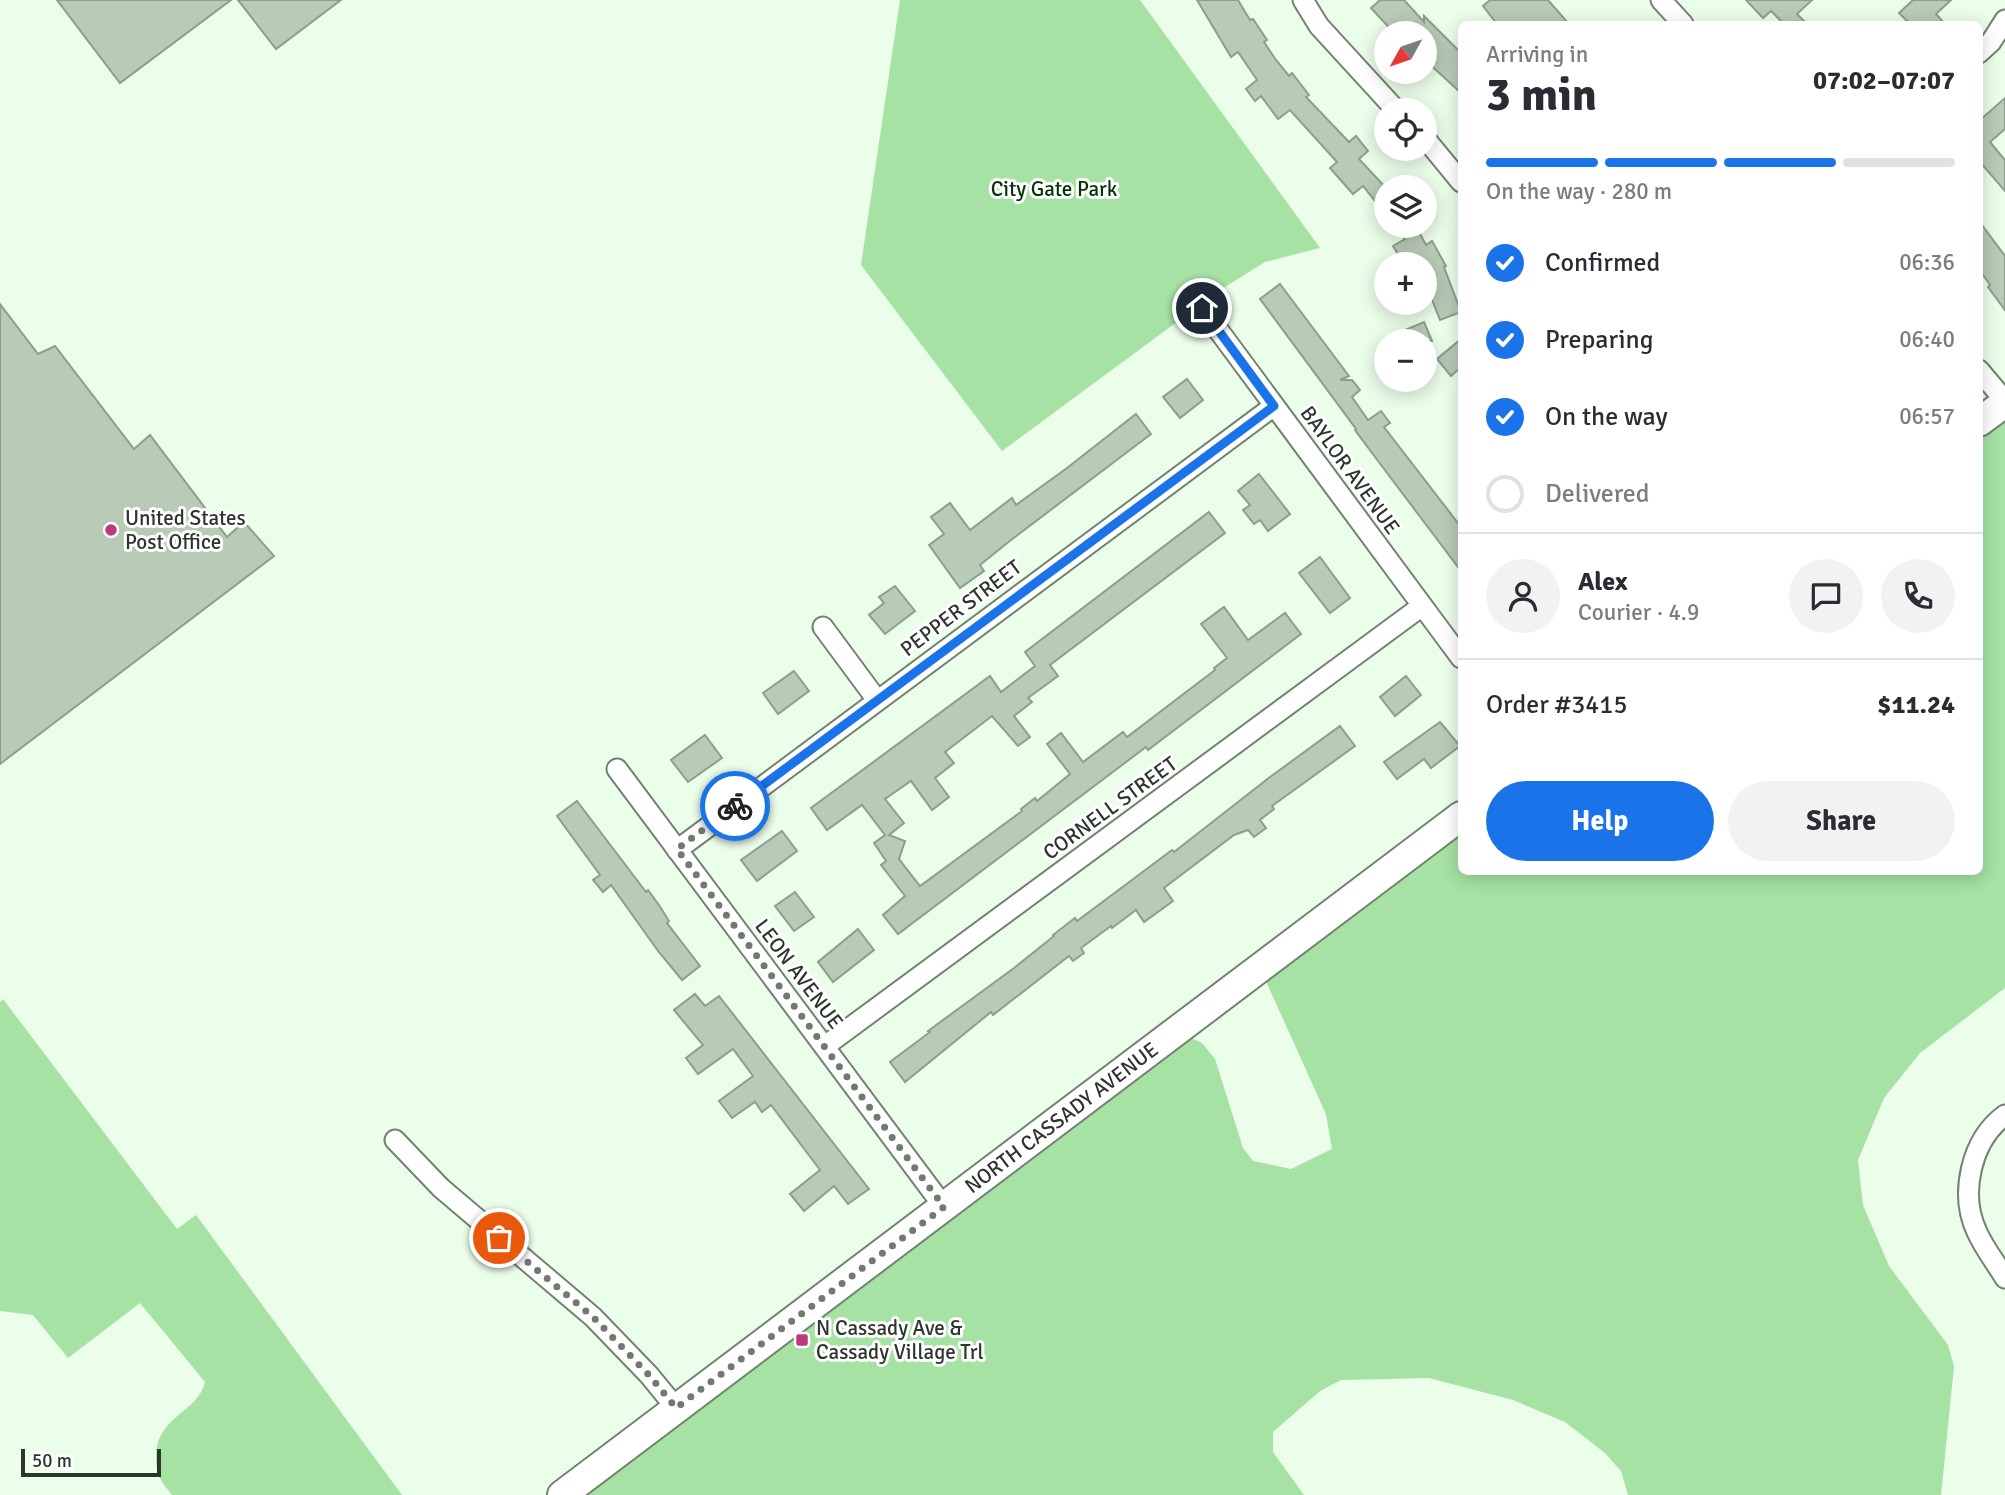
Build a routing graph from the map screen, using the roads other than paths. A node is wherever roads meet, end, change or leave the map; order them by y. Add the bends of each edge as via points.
1 (1303, 0) edge
2 (1661, 0) edge
3 (2005, 20) edge
4 (1680, 21) edge
5 (1983, 49) edge
6 (1385, 98) edge
7 (1437, 153) edge
8 (1458, 179) edge
9 (1202, 308) dead end
10 (1983, 375) edge
11 (2005, 402) edge
12 (1274, 406) junction
13 (1983, 419) edge
14 (1422, 606) junction
15 (822, 627) dead end
16 (1458, 654) edge
17 (877, 700) junction
18 (617, 769) dead end
19 (1458, 818) edge
20 (677, 849) junction
21 (825, 1046) junction
22 (2005, 1115) edge
23 (395, 1140) dead end
24 (944, 1207) junction
25 (2005, 1279) edge
26 (676, 1408) junction
27 (562, 1495) edge

1 - 6 street via 1319,26
2 - 4 street
3 - 5 street
7 - 8 street
9 - 12 street, BAYLOR AVENUE
10 - 11 street
11 - 13 main road
12 - 14 street, BAYLOR AVENUE
12 - 17 street, PEPPER STREET
14 - 16 street, BAYLOR AVENUE
14 - 21 street, CORNELL STREET
15 - 17 street
17 - 20 street, PEPPER STREET
18 - 20 street, LEON AVENUE
19 - 24 main road, NORTH CASSADY AVENUE
20 - 21 street, LEON AVENUE
21 - 24 street, LEON AVENUE
22 - 25 street via 1985,1135 1969,1176 1976,1231
23 - 26 street via 441,1188 593,1317
24 - 26 main road, NORTH CASSADY AVENUE
26 - 27 main road, NORTH CASSADY AVENUE

